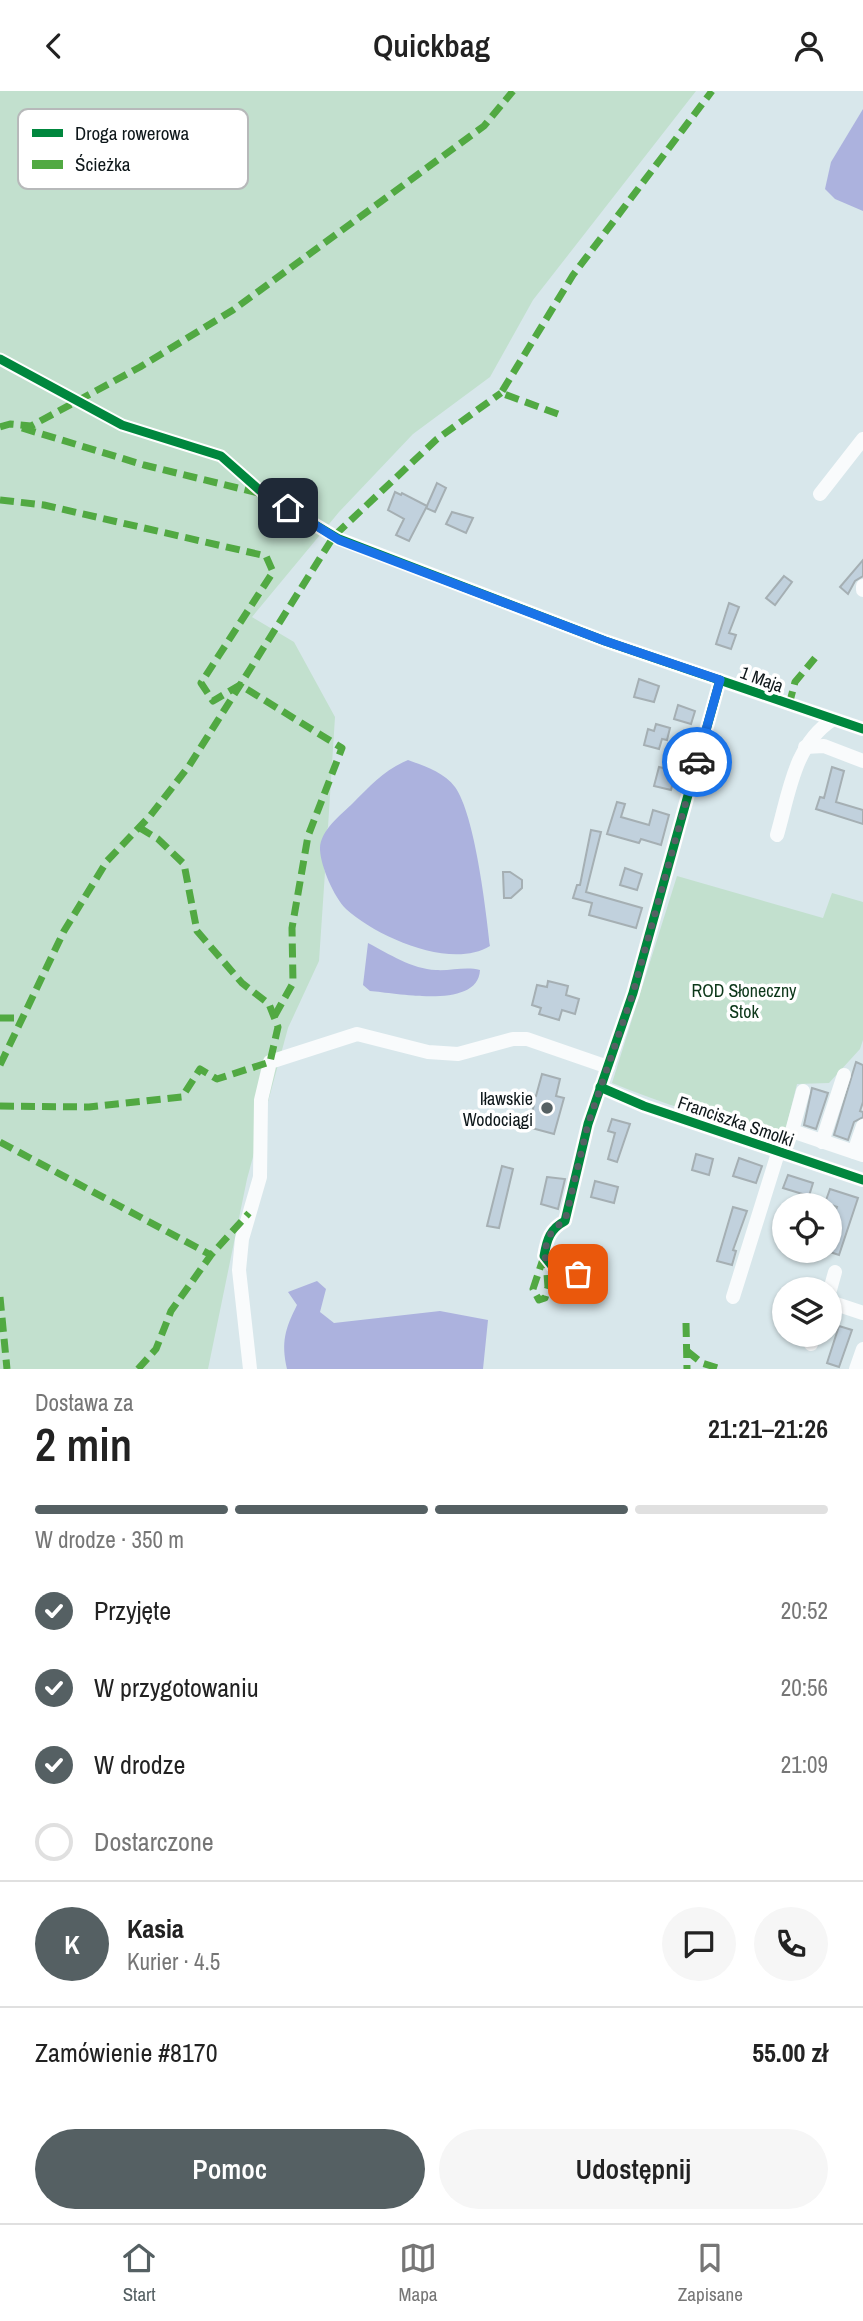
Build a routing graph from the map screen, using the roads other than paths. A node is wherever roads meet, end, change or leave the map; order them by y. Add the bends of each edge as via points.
1 (863, 439) edge
2 (820, 494) dead end
3 (265, 495) dead end
4 (720, 680) junction
5 (832, 720) junction
6 (863, 729) edge
7 (805, 747) junction
8 (863, 761) edge
9 (777, 835) dead end
10 (608, 1067) junction
11 (844, 1076) dead end
12 (600, 1087) junction
13 (803, 1091) dead end
14 (863, 1126) edge
15 (822, 1142) junction
16 (778, 1153) junction
17 (859, 1154) edge
18 (863, 1180) edge
19 (835, 1272) dead end
20 (578, 1274) dead end
21 (834, 1277) edge
22 (733, 1297) dead end
23 (842, 1306) edge
24 (863, 1313) edge
25 (863, 1349) edge
26 (250, 1369) edge
27 (856, 1369) edge

1 - 2 street
3 - 4 street, 1 Maja via 339,540
4 - 5 street, 1 Maja
4 - 10 street
5 - 6 street, 1 Maja
5 - 7 street
7 - 8 street via 824,746
7 - 9 street
10 - 12 street
10 - 26 street via 527,1039 458,1054 428,1052 357,1034 270,1062 261,1100 260,1177 242,1239 239,1270
11 - 15 street
12 - 16 street, Franciszka Smolki
12 - 20 street via 565,1221 554,1227 544,1256 552,1266
13 - 15 street via 792,1131
14 - 17 street
15 - 17 street
16 - 18 street, Franciszka Smolki
16 - 22 street
19 - 21 street
23 - 24 street
25 - 27 street

